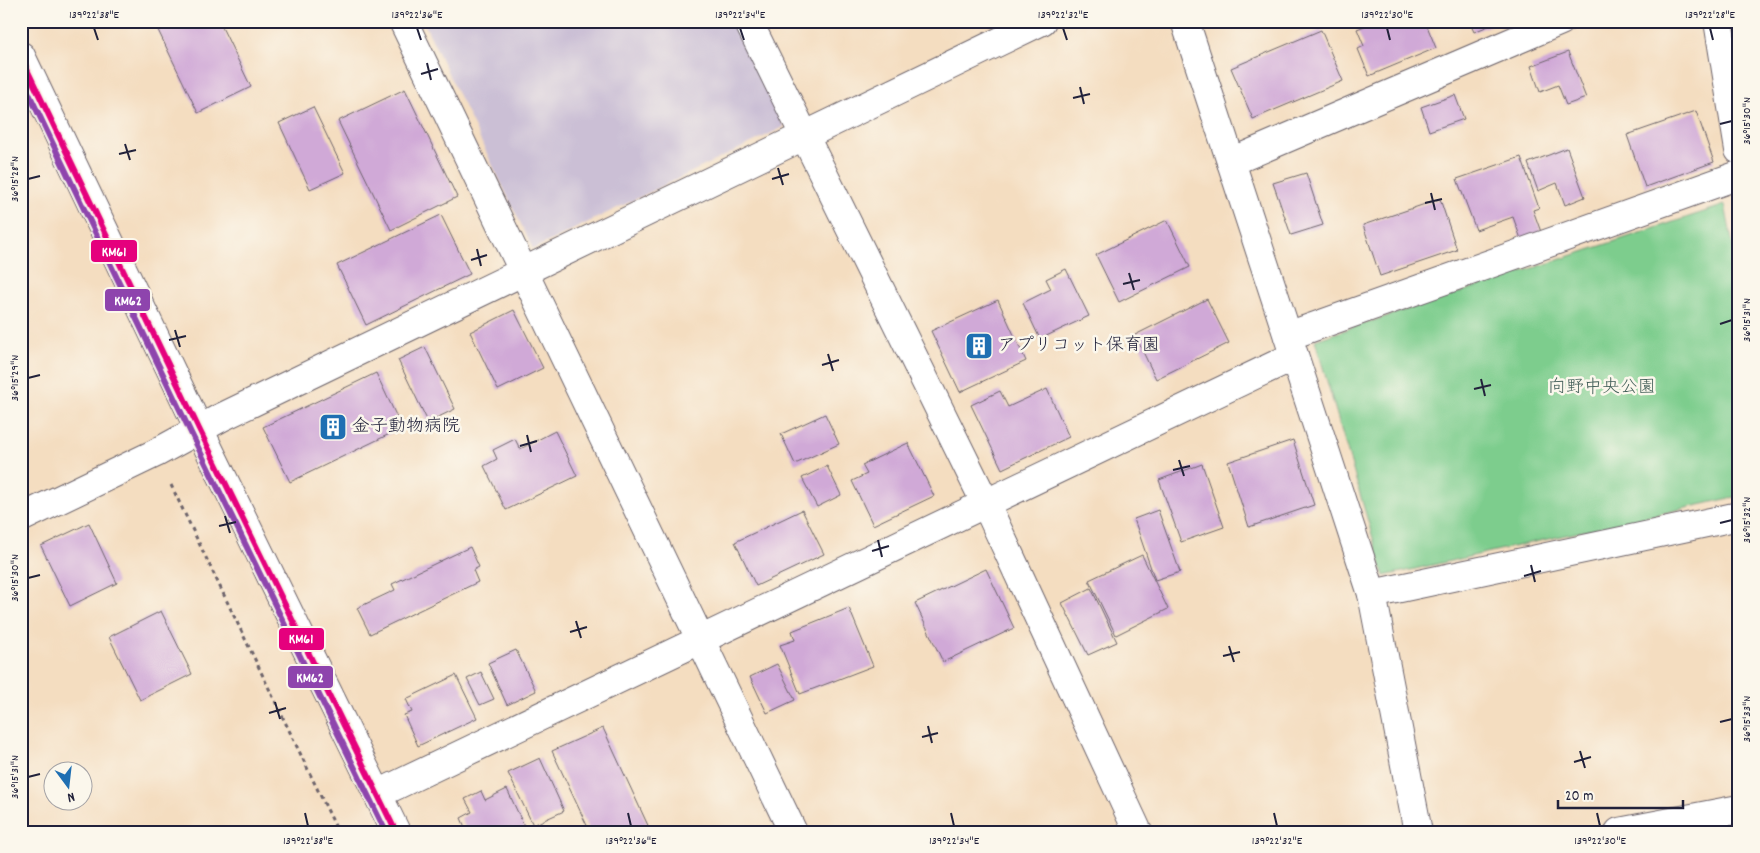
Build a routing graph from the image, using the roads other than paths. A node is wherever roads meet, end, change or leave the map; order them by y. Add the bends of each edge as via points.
1 (403, 21) edge
2 (748, 21) edge
3 (1042, 21) edge
4 (1185, 21) edge
5 (1560, 21) edge
6 (1718, 21) edge
7 (21, 56) edge
8 (804, 135) junction
9 (1739, 150) edge
10 (1231, 162) junction
11 (1739, 175) edge
12 (524, 272) junction
13 (1291, 346) junction
14 (199, 429) junction
15 (986, 504) junction
16 (1739, 516) edge
17 (21, 518) edge
18 (1372, 594) junction
19 (702, 640) junction
20 (378, 794) junction
21 (1739, 809) edge
22 (396, 832) edge
23 (794, 832) edge
24 (1138, 832) edge
25 (1418, 832) edge
26 (1619, 832) edge

1 - 12 main road
2 - 8 main road
3 - 8 main road
4 - 10 main road
5 - 10 main road
6 - 9 main road
7 - 14 main road
8 - 12 main road
8 - 15 main road
10 - 13 main road
11 - 13 main road
12 - 14 main road
12 - 19 main road
13 - 15 main road
13 - 18 main road
14 - 17 main road
14 - 20 main road
15 - 19 main road
15 - 24 main road
16 - 18 main road
18 - 25 main road
19 - 20 main road
19 - 23 main road
20 - 22 main road
21 - 26 main road

